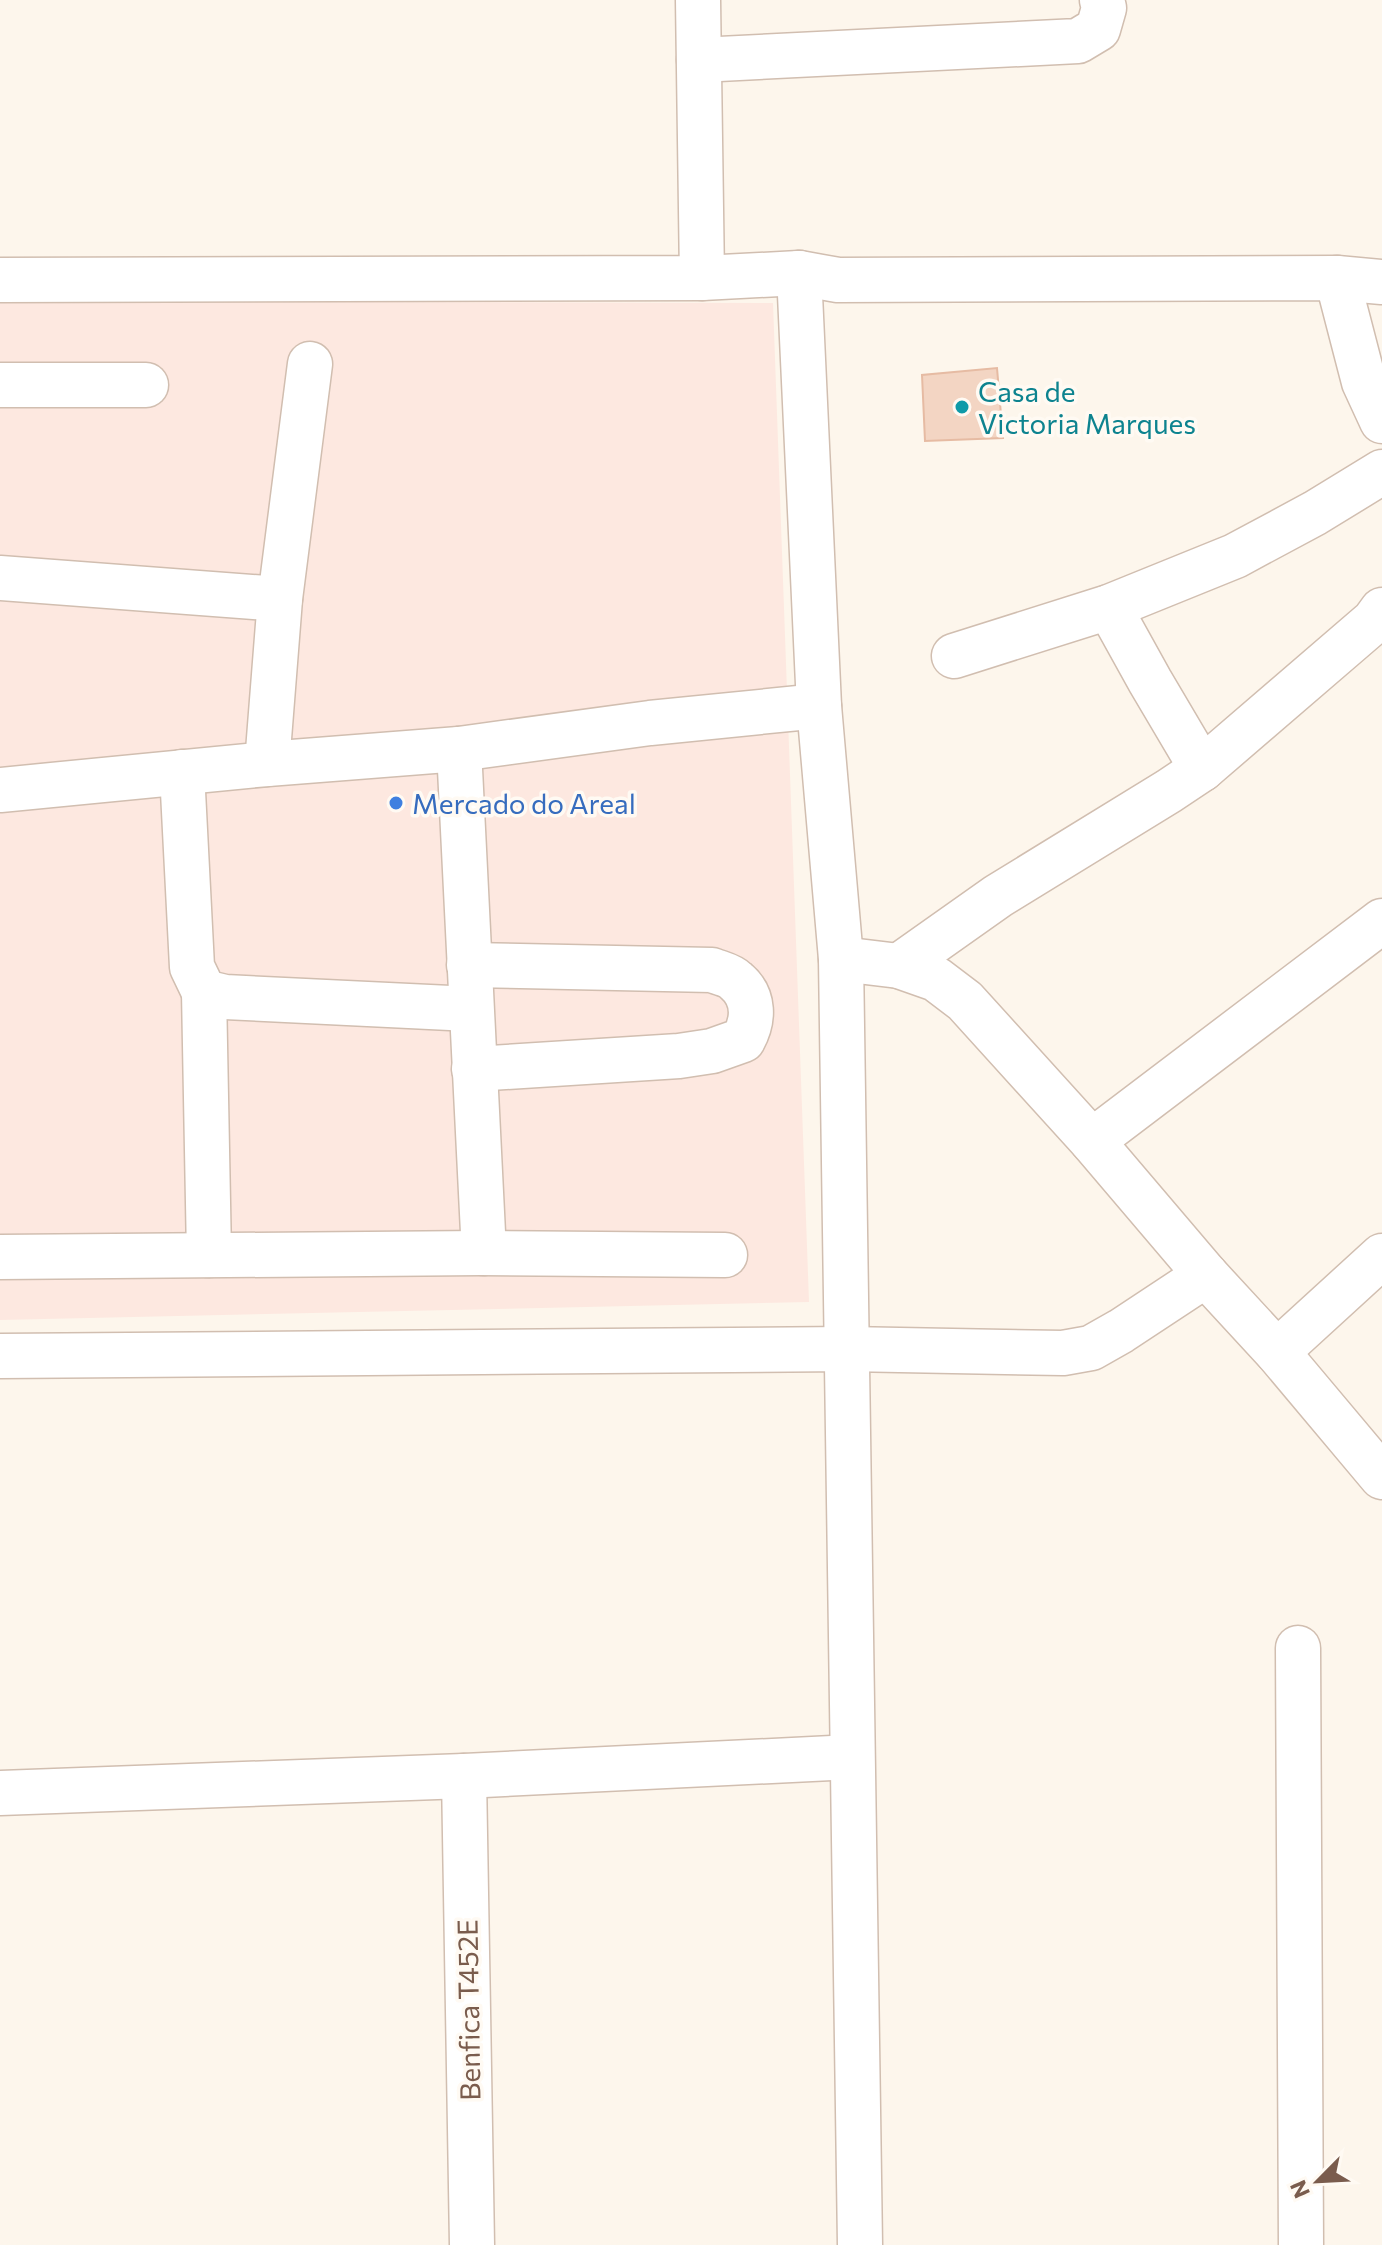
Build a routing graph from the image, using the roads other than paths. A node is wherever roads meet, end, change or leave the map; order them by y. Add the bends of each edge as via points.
1 (698, 0) edge
2 (1102, 0) edge
3 (699, 60) junction
4 (799, 273) junction
5 (702, 278) junction
6 (1337, 278) junction
7 (0, 280) edge
8 (1382, 282) edge
9 (310, 364) dead end
10 (0, 385) edge
11 (146, 385) dead end
12 (1382, 421) edge
13 (1382, 472) edge
14 (0, 578) edge
15 (280, 599) junction
16 (1109, 607) junction
17 (1382, 610) edge
18 (954, 656) dead end
19 (819, 706) junction
20 (459, 749) junction
21 (267, 764) junction
22 (1202, 769) junction
23 (182, 772) junction
24 (0, 790) edge
25 (1382, 921) edge
26 (841, 959) junction
27 (469, 965) junction
28 (899, 966) junction
29 (204, 992) junction
30 (471, 1009) junction
31 (474, 1069) junction
32 (1092, 1141) junction
33 (484, 1253) junction
34 (209, 1255) junction
35 (725, 1255) dead end
36 (1382, 1256) edge
37 (0, 1257) edge
38 (1206, 1275) junction
39 (847, 1349) junction
40 (1277, 1352) junction
41 (0, 1356) edge
42 (1376, 1461) edge
43 (1298, 1648) dead end
44 (852, 1757) junction
45 (464, 1776) junction
46 (0, 1793) edge
47 (472, 2245) edge
48 (860, 2245) edge
49 (1301, 2245) edge

1 - 3 street
2 - 3 street via 1098,29 1078,41
3 - 5 street
4 - 5 street
4 - 6 street via 838,280
4 - 19 street
5 - 7 street
6 - 8 street
6 - 12 street via 1364,382
9 - 15 street
10 - 11 street
13 - 16 street via 1235,556
14 - 15 street
15 - 21 street
16 - 18 street
16 - 22 street
17 - 22 street
19 - 20 street
19 - 26 street
20 - 21 street
20 - 27 street
21 - 23 street
22 - 28 street via 998,896
23 - 24 street
23 - 29 street via 192,967
25 - 32 street
26 - 28 street
26 - 39 street
27 - 30 street
27 - 31 street via 712,970 735,979 750,999 752,1025 743,1040 712,1051
28 - 32 street via 936,979 965,1001
29 - 30 street
29 - 34 street
30 - 31 street
31 - 33 street
32 - 38 street
33 - 34 street
33 - 35 street
34 - 37 street
36 - 40 street
38 - 39 street via 1091,1348 1063,1353
38 - 40 street
39 - 41 street
39 - 44 street
40 - 42 street
43 - 49 street
44 - 45 street
44 - 48 street
45 - 46 street
45 - 47 street, Benfica T452E

